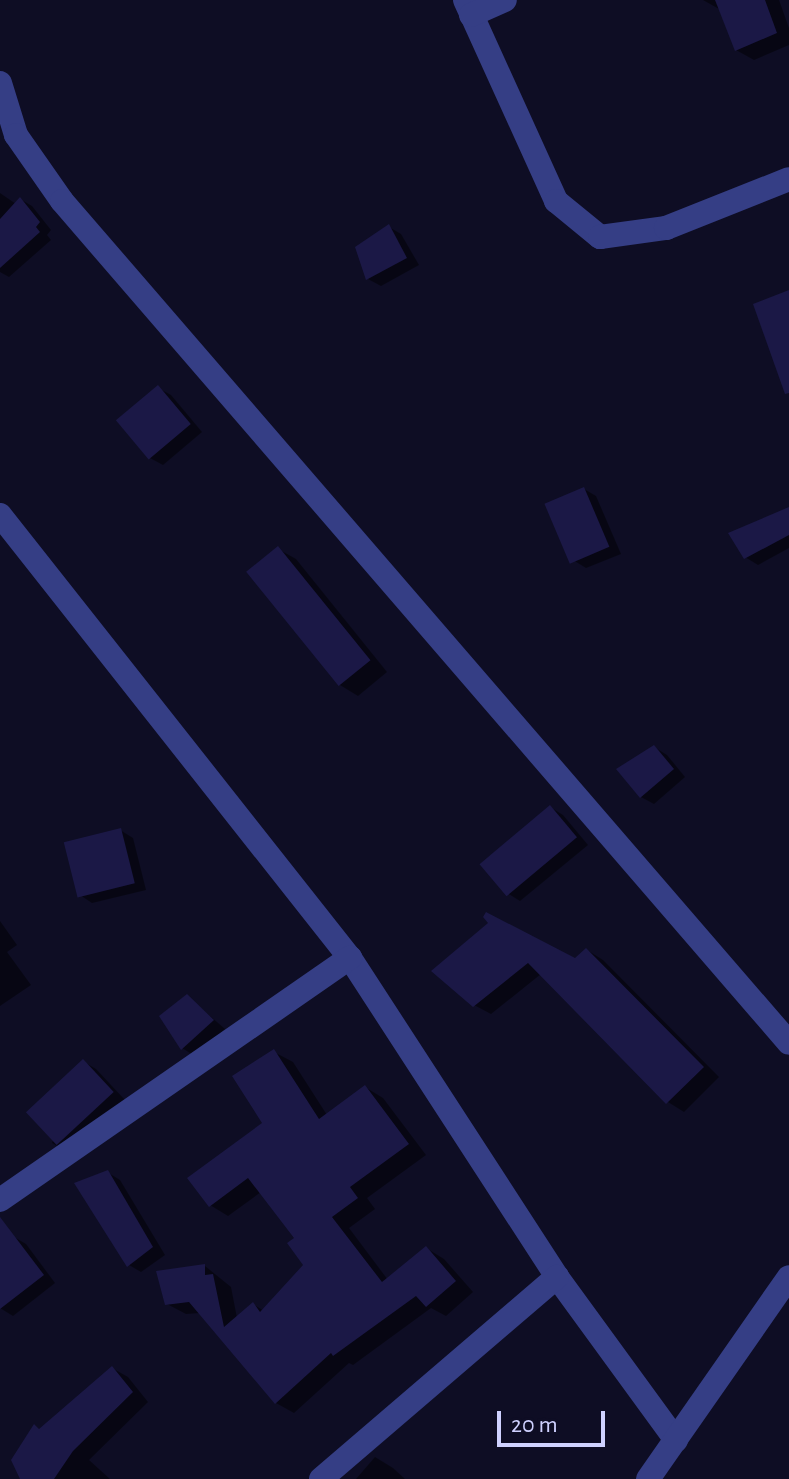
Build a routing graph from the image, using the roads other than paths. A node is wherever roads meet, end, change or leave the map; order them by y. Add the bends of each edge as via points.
1 (505, 0) edge
2 (468, 7) edge
3 (0, 83) edge
4 (789, 179) edge
5 (0, 515) edge
6 (350, 958) junction
7 (789, 1043) edge
8 (0, 1200) edge
9 (557, 1277) junction
10 (789, 1277) edge
11 (676, 1440) junction
12 (321, 1479) edge
13 (648, 1479) edge

1 - 2 street
2 - 4 street via 556,201 600,237 666,228
3 - 7 street via 16,135 62,201
5 - 6 street
6 - 8 street
6 - 9 street
9 - 11 street
9 - 12 street
10 - 11 street
11 - 13 street

